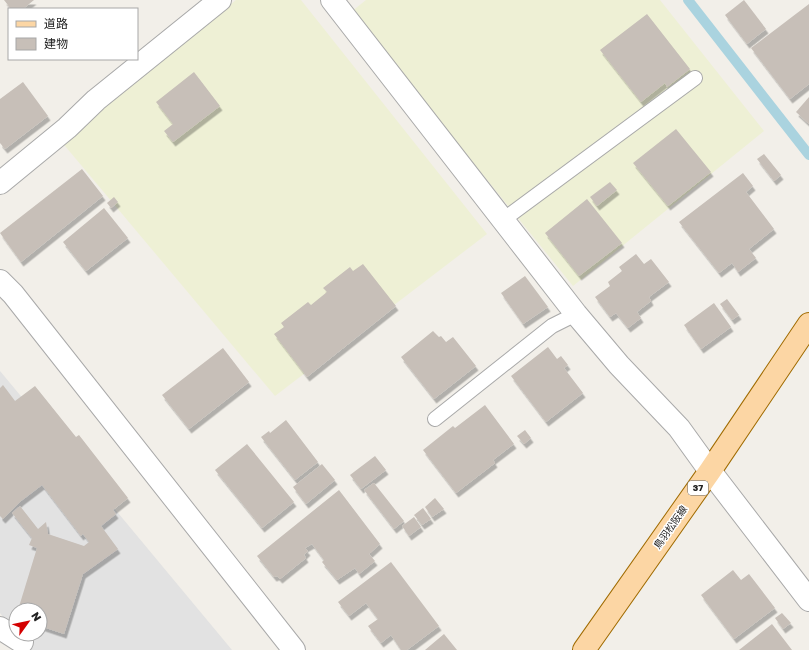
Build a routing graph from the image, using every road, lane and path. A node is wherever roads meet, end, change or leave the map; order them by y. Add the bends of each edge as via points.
1 (220, 0) edge
2 (332, 0) edge
3 (695, 78) dead end
4 (0, 183) edge
5 (503, 220) junction
6 (0, 281) edge
7 (576, 314) junction
8 (809, 324) edge
9 (435, 419) dead end
10 (710, 471) junction
11 (806, 590) edge
12 (294, 650) edge
13 (584, 650) edge

1 - 4 street via 96,100 67,128
2 - 5 street
3 - 5 lane
5 - 7 street
6 - 12 street
7 - 9 lane via 552,326
7 - 10 street via 619,365 679,428
8 - 10 main road, 鳥羽松阪線 / 37
10 - 11 street
10 - 13 main road, 鳥羽松阪線 / 37

